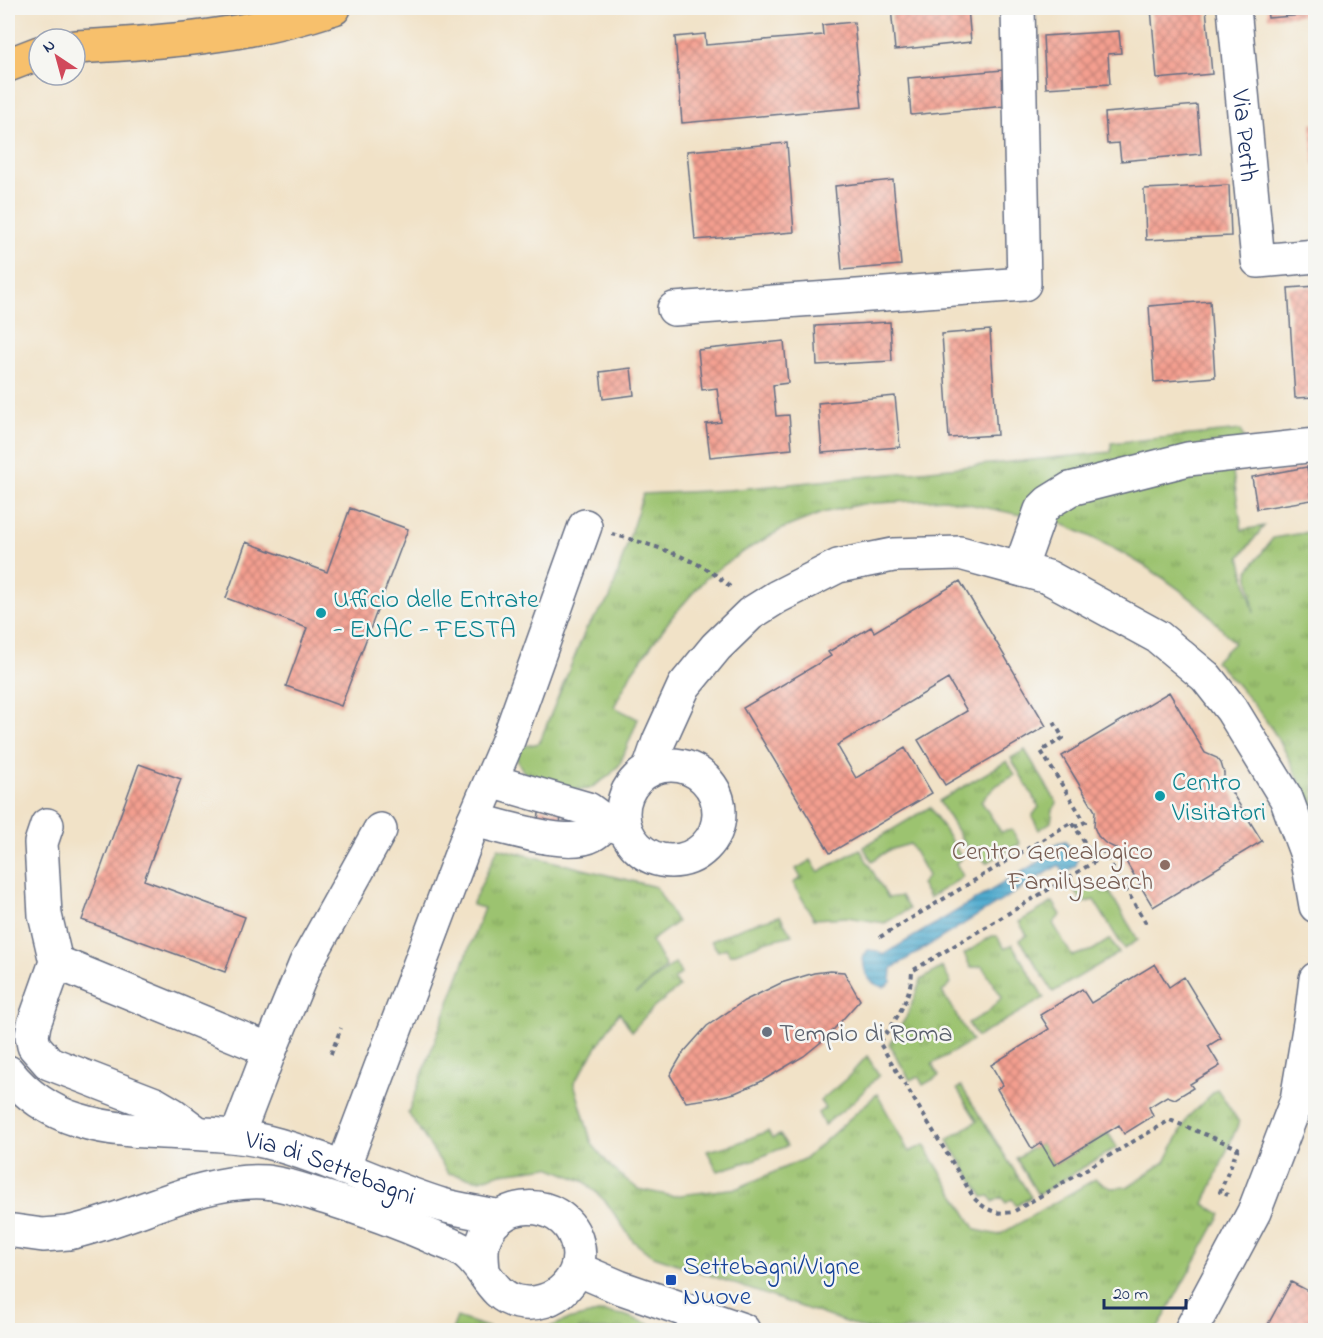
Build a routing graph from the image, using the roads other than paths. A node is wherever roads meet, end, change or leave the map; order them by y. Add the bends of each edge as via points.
1 (334, 8) edge
2 (1018, 8) edge
3 (1234, 8) edge
4 (87, 46) edge
5 (8, 50) edge
6 (27, 51) edge
7 (27, 56) edge
8 (8, 65) edge
9 (1316, 256) edge
10 (674, 309) dead end
11 (1316, 446) edge
12 (585, 526) road end
13 (1020, 569) junction
14 (649, 770) junction
15 (490, 781) junction
16 (474, 820) junction
17 (47, 825) dead end
18 (616, 826) junction
19 (380, 830) dead end
20 (1316, 906) edge
21 (56, 962) junction
22 (1316, 980) edge
23 (270, 1050) junction
24 (8, 1072) edge
25 (196, 1132) junction
26 (237, 1136) junction
27 (344, 1168) junction
28 (500, 1217) junction
29 (14, 1231) dead end
30 (577, 1269) junction
31 (483, 1270) junction
32 (742, 1330) edge
33 (1191, 1330) edge

1 - 4 highway via 283,24 218,36
2 - 10 street via 1024,284
3 - 9 street, Via Perth via 1258,261
5 - 6 highway
7 - 8 highway
11 - 13 street via 1188,459 1070,489 1041,510
12 - 15 street
13 - 14 street via 960,553 894,555 838,566 777,597 750,614 684,686
13 - 20 street via 1048,577 1158,637 1206,677 1232,710 1286,798 1307,855
14 - 18 street via 629,789 623,816
14 - 18 street via 675,765 701,774 716,797 719,810 713,837 693,855 667,861 641,851
15 - 16 street
15 - 18 street via 588,809
16 - 18 street via 572,840
16 - 27 street
17 - 21 street via 41,843 45,915
19 - 23 street via 306,963
21 - 23 street
21 - 25 street via 34,1024 34,1046 49,1063 155,1104
22 - 33 street via 1297,1100 1254,1212
23 - 26 street
24 - 25 street, Via di Settebagni via 34,1097 64,1115 88,1123
25 - 26 street, Via di Settebagni
26 - 27 street, Via di Settebagni
27 - 28 street, Via di Settebagni via 441,1204
28 - 30 street via 529,1207 557,1215 576,1239
28 - 31 street via 484,1241
29 - 31 street via 68,1233 231,1184 274,1183 409,1227 462,1250
30 - 31 street via 559,1294 530,1304 501,1294
30 - 32 street

